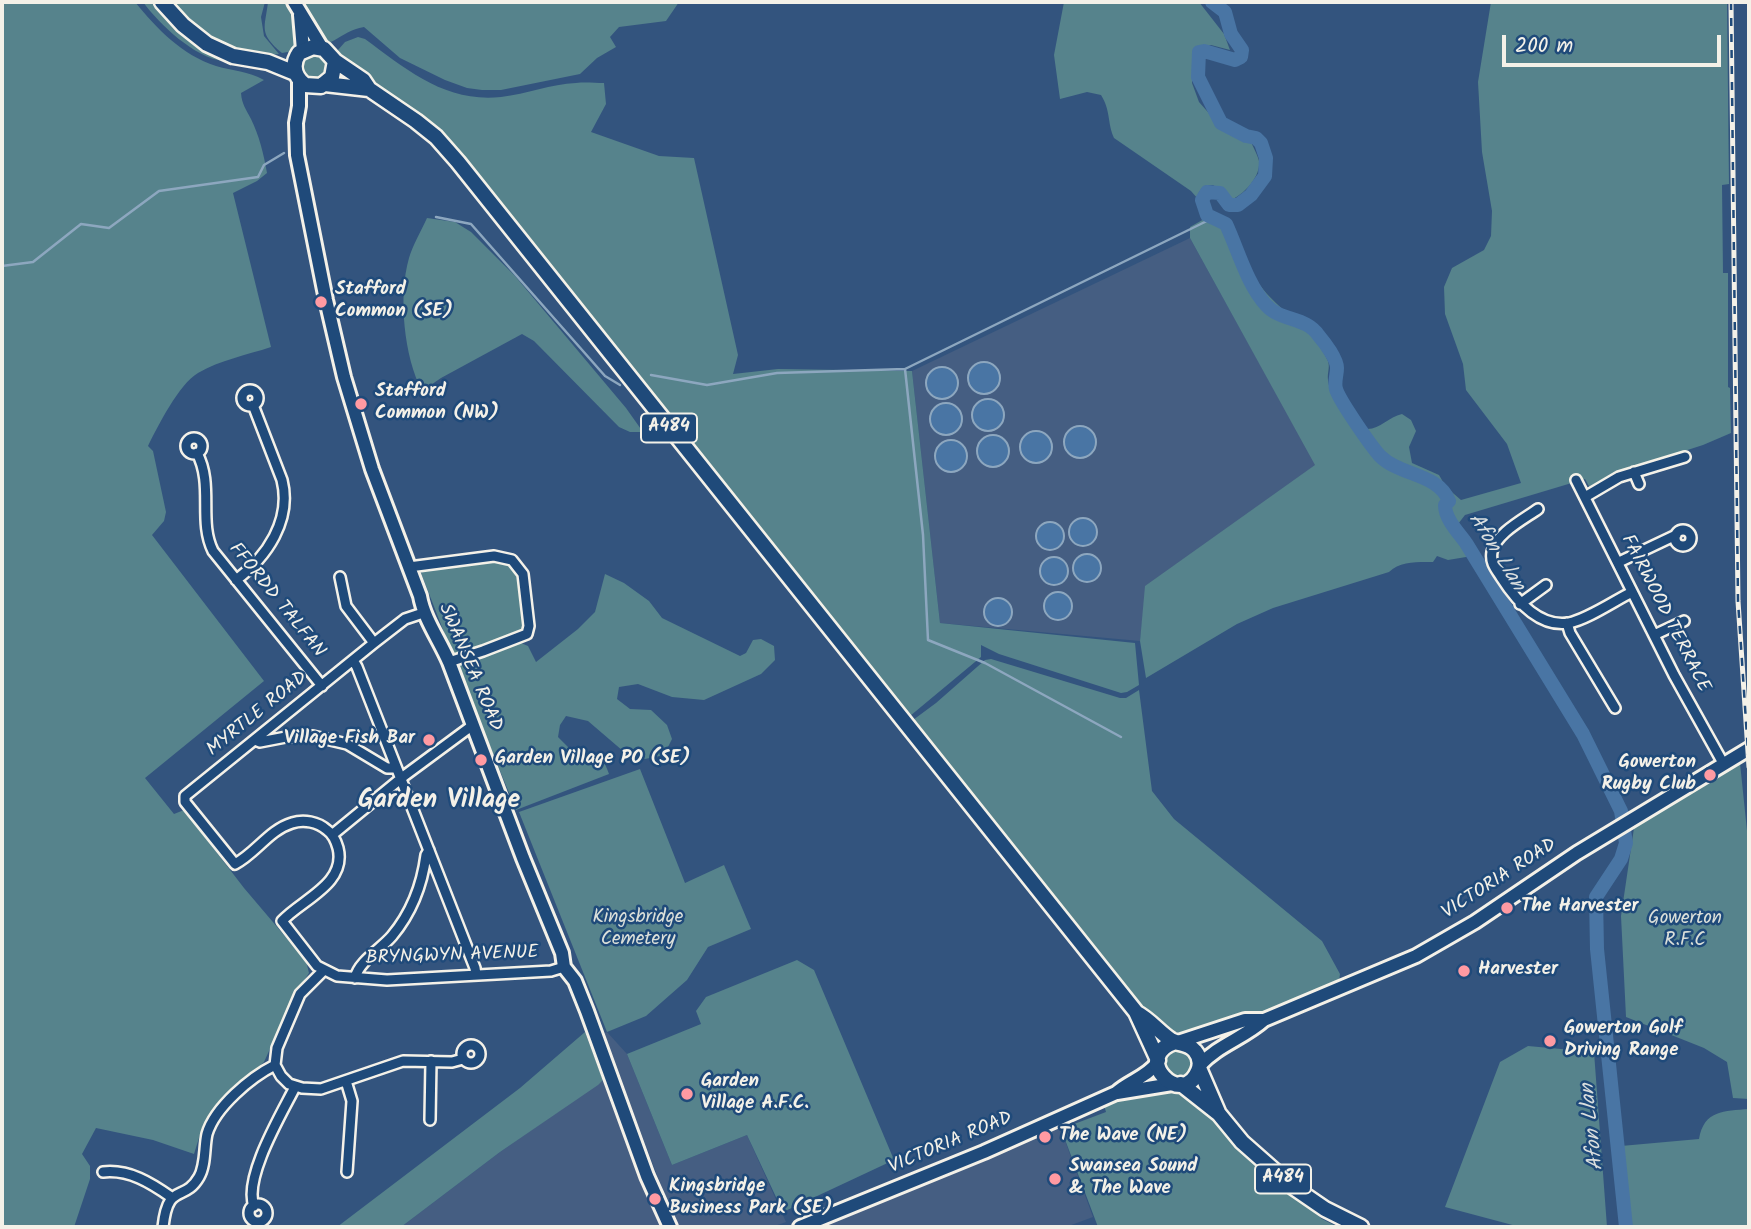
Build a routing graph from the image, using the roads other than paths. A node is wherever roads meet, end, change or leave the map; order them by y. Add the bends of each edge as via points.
1 (162, 2) edge
2 (293, 2) edge
3 (300, 15) junction
4 (322, 48) junction
5 (300, 53) junction
6 (335, 61) junction
7 (268, 62) junction
8 (297, 76) junction
9 (321, 86) junction
10 (369, 89) junction
11 (299, 106) junction
12 (253, 405) dead end
13 (197, 453) dead end
14 (1685, 457) dead end
15 (1634, 472) junction
16 (1576, 480) dead end
17 (1639, 484) dead end
18 (1585, 497) junction
19 (1532, 509) dead end
20 (1676, 535) dead end
21 (1619, 562) junction
22 (409, 567) junction
23 (340, 577) dead end
24 (236, 580) junction
25 (1546, 584) dead end
26 (1632, 592) junction
27 (1520, 604) junction
28 (423, 613) junction
29 (1684, 621) dead end
30 (1567, 623) junction
31 (1654, 635) junction
32 (374, 643) junction
33 (352, 660) junction
34 (449, 662) junction
35 (322, 686) junction
36 (1614, 701) dead end
37 (473, 725) junction
38 (255, 740) junction
39 (1748, 750) edge
40 (1723, 763) junction
41 (396, 768) junction
42 (400, 779) junction
43 (332, 835) junction
44 (429, 850) junction
45 (564, 967) junction
46 (323, 971) junction
47 (476, 975) junction
48 (355, 978) junction
49 (1136, 1012) junction
50 (1264, 1020) junction
51 (1176, 1042) junction
52 (463, 1059) dead end
53 (431, 1061) junction
54 (1157, 1062) junction
55 (275, 1065) junction
56 (1199, 1067) junction
57 (346, 1081) junction
58 (1176, 1084) junction
59 (295, 1087) junction
60 (1116, 1093) junction
61 (1219, 1114) junction
62 (430, 1120) dead end
63 (350, 1166) dead end
64 (109, 1170) dead end
65 (170, 1198) junction
66 (254, 1206) dead end
67 (163, 1227) edge
68 (670, 1227) edge
69 (800, 1227) edge
70 (1361, 1227) edge

1 - 7 main road, A484 via 207,44 233,56
2 - 3 main road
3 - 4 main road
3 - 5 main road
4 - 5 main road, A484
4 - 6 main road, A484
5 - 7 main road, A484
5 - 8 main road
6 - 9 main road via 334,72
6 - 10 main road, A484
7 - 8 main road, A484
8 - 9 main road, A484 via 310,87
8 - 11 main road, SWANSEA ROAD
9 - 10 main road, A484
9 - 11 main road
10 - 49 main road, A484 via 436,137 458,162
11 - 22 main road, SWANSEA ROAD via 298,155 344,377
12 - 24 street via 282,480 284,508 268,547
13 - 24 street, FFORDD TALFAN via 206,478 208,539
14 - 15 street
15 - 17 street
15 - 18 street
16 - 18 street, FAIRWOOD TERRACE
18 - 21 street, FAIRWOOD TERRACE
19 - 27 street via 1492,551 1492,564
20 - 21 street
21 - 26 street, FAIRWOOD TERRACE
22 - 28 main road, SWANSEA ROAD
22 - 34 street via 494,556 512,559 523,575 527,634
23 - 32 street via 346,607
24 - 35 street, FFORDD TALFAN
25 - 27 street
26 - 30 street
26 - 31 street, FAIRWOOD TERRACE
27 - 30 street via 1533,614
28 - 32 street, MYRTLE ROAD via 405,619
28 - 34 main road, SWANSEA ROAD
29 - 31 street
30 - 36 street
31 - 40 street, FAIRWOOD TERRACE
32 - 33 street, MYRTLE ROAD
33 - 35 street, MYRTLE ROAD
33 - 41 street
34 - 37 main road, SWANSEA ROAD
35 - 38 street, MYRTLE ROAD
37 - 42 street
37 - 45 main road, SWANSEA ROAD
38 - 41 street via 313,736 347,744 387,768
38 - 43 street, MYRTLE ROAD via 184,799 235,864 292,823 314,823
39 - 40 main road, VICTORIA ROAD
40 - 50 main road, VICTORIA ROAD via 1416,956
41 - 42 street
42 - 43 street
42 - 44 street
43 - 46 street via 339,853 335,873 282,921
44 - 47 street
44 - 48 street via 408,916 358,969
45 - 47 street, BRYNGWYN AVENUE
45 - 68 main road, SWANSEA ROAD via 575,981 650,1185
46 - 48 street, BRYNGWYN AVENUE
46 - 55 street via 300,994 276,1048
47 - 48 street, BRYNGWYN AVENUE
49 - 51 main road, A484
49 - 54 main road, A484
50 - 51 main road, VICTORIA ROAD via 1245,1020
50 - 56 main road, VICTORIA ROAD via 1219,1048
51 - 54 main road via 1165,1047
51 - 56 main road via 1194,1049
52 - 53 street
53 - 57 street via 403,1061
53 - 62 street
54 - 58 main road via 1162,1076
54 - 60 main road, VICTORIA ROAD
55 - 59 street
55 - 65 street via 249,1080 212,1122 199,1177
56 - 58 main road via 1192,1079
56 - 61 main road, A484
57 - 59 street via 321,1089
57 - 63 street via 352,1101
58 - 60 main road, VICTORIA ROAD
58 - 61 main road, A484
59 - 66 street via 257,1169 251,1190
60 - 69 main road, VICTORIA ROAD
61 - 70 main road, A484 via 1242,1142 1293,1187
64 - 65 street via 136,1177
65 - 67 street

